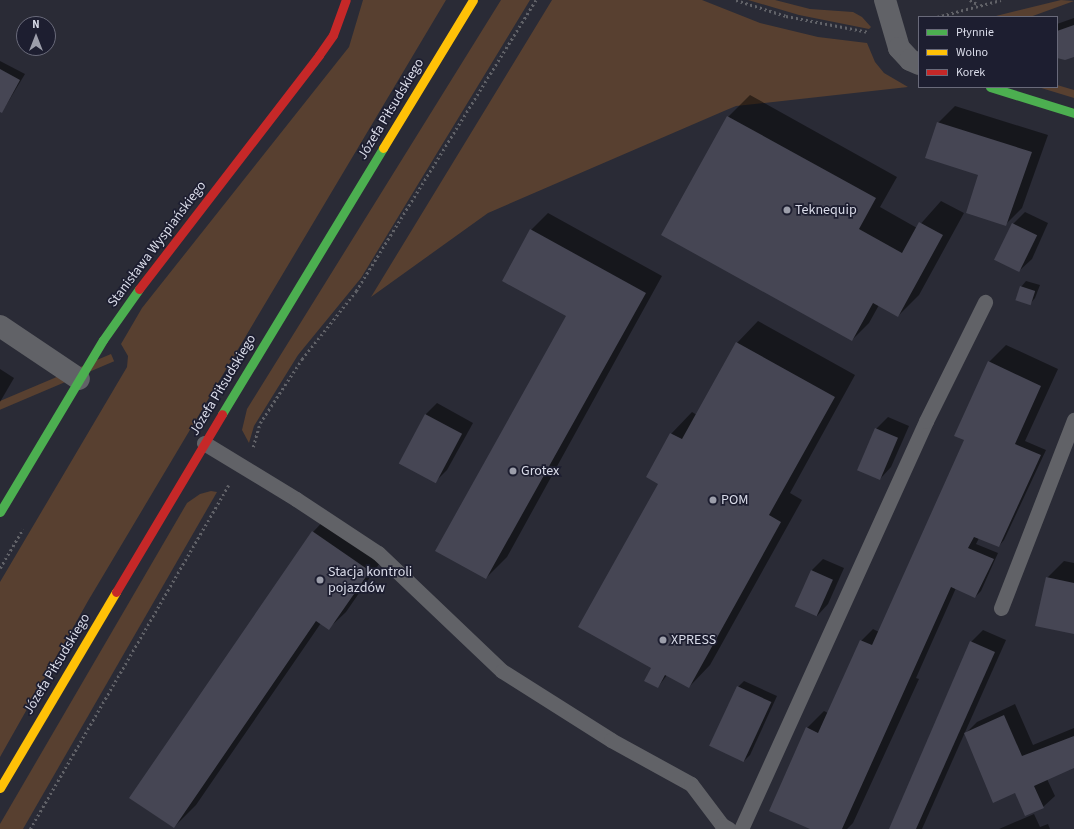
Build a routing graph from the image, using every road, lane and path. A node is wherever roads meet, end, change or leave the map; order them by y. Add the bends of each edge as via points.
1 (346, 0) edge
2 (473, 0) edge
3 (536, 0) edge
4 (736, 0) edge
5 (884, 0) edge
6 (970, 0) edge
7 (1001, 0) edge
8 (979, 6) junction
9 (941, 16) edge
10 (893, 27) junction
11 (918, 64) edge
12 (993, 88) edge
13 (1074, 113) edge
14 (986, 302) dead end
15 (0, 326) edge
16 (79, 379) junction
17 (1074, 420) edge
18 (204, 443) junction
19 (241, 465) junction
20 (0, 512) edge
21 (1001, 608) dead end
22 (0, 788) edge
23 (30, 829) edge
24 (729, 829) edge
25 (741, 829) edge

1 - 16 main road, Stanisława Wyspiańskiego via 333,35 320,55 141,286
2 - 18 main road, Józefa Piłsudskiego
3 - 19 path via 356,291 302,359 260,424 253,446
4 - 10 path via 786,16 862,32
5 - 10 street
6 - 8 path
7 - 8 path
8 - 9 path
10 - 11 street via 899,48 910,60
12 - 13 main road
14 - 25 lane via 926,420
15 - 16 street
16 - 20 main road, Stanisława Wyspiańskiego
17 - 21 lane
18 - 19 lane
18 - 22 main road, Józefa Piłsudskiego
19 - 23 path
19 - 24 lane via 378,552 502,671 611,740 691,784 722,825

